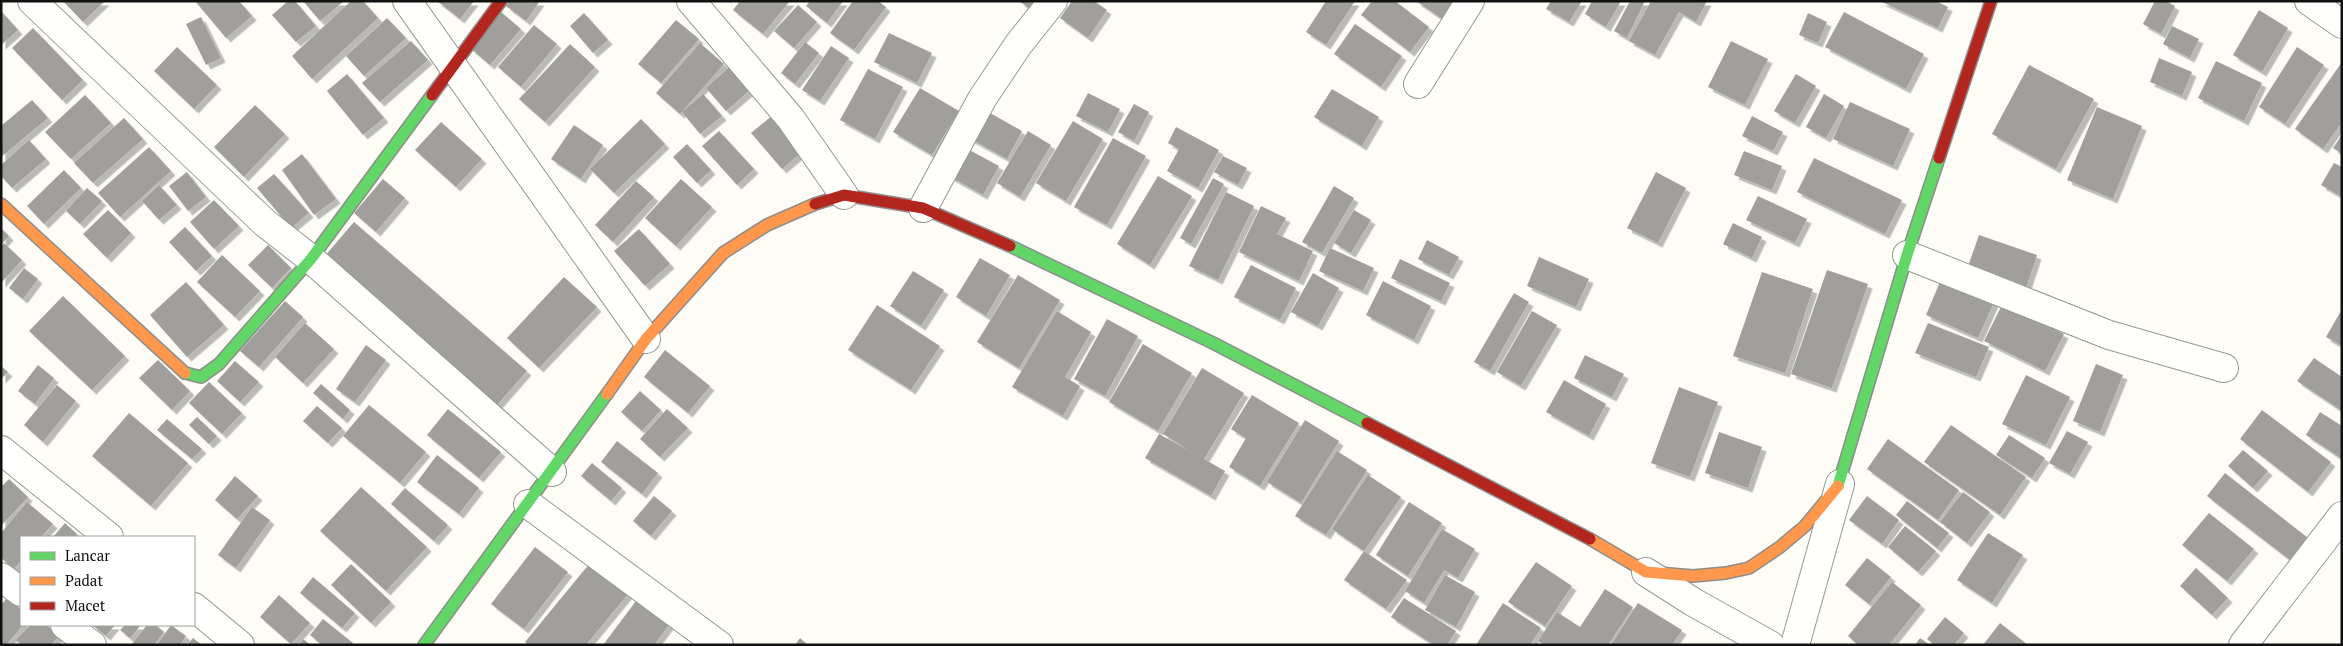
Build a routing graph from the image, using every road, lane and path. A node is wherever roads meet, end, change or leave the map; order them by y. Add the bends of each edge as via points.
1 (32, 1) edge
2 (407, 1) edge
3 (502, 1) edge
4 (691, 1) edge
5 (1053, 1) edge
6 (1470, 1) edge
7 (1991, 1) edge
8 (2310, 1) edge
9 (2342, 24) edge
10 (454, 67) junction
11 (1418, 84) dead end
12 (844, 194) junction
13 (1, 204) edge
14 (923, 208) junction
15 (1907, 256) junction
16 (311, 259) junction
17 (646, 339) junction
18 (2224, 368) dead end
19 (5, 460) edge
20 (552, 472) junction
21 (1840, 484) junction
22 (528, 504) junction
23 (2342, 516) edge
24 (108, 536) edge
25 (1646, 572) junction
26 (1, 577) edge
27 (20, 591) edge
28 (195, 608) edge
29 (66, 626) edge
30 (92, 645) edge
31 (240, 645) edge
32 (424, 645) edge
33 (719, 645) edge
34 (1770, 645) edge
35 (1795, 645) edge
36 (2243, 645) edge

1 - 16 street via 264,224
2 - 10 street
3 - 10 main road
4 - 12 street via 791,119
5 - 14 street via 1018,45 982,99
6 - 11 street
7 - 15 main road
8 - 9 street
10 - 16 main road
10 - 17 street
12 - 14 main road
12 - 17 main road via 807,206 767,225 723,253
13 - 16 main road via 180,370 195,378 203,378 219,364
14 - 25 main road via 994,238 1213,343 1594,541
15 - 18 street via 2109,335
15 - 21 main road
16 - 20 street
17 - 20 main road
19 - 24 street
20 - 22 main road
21 - 25 main road via 1805,526 1749,568 1711,575
21 - 35 street
22 - 32 main road
22 - 33 street
23 - 36 street
25 - 34 street
26 - 27 street
28 - 31 street
29 - 30 street

